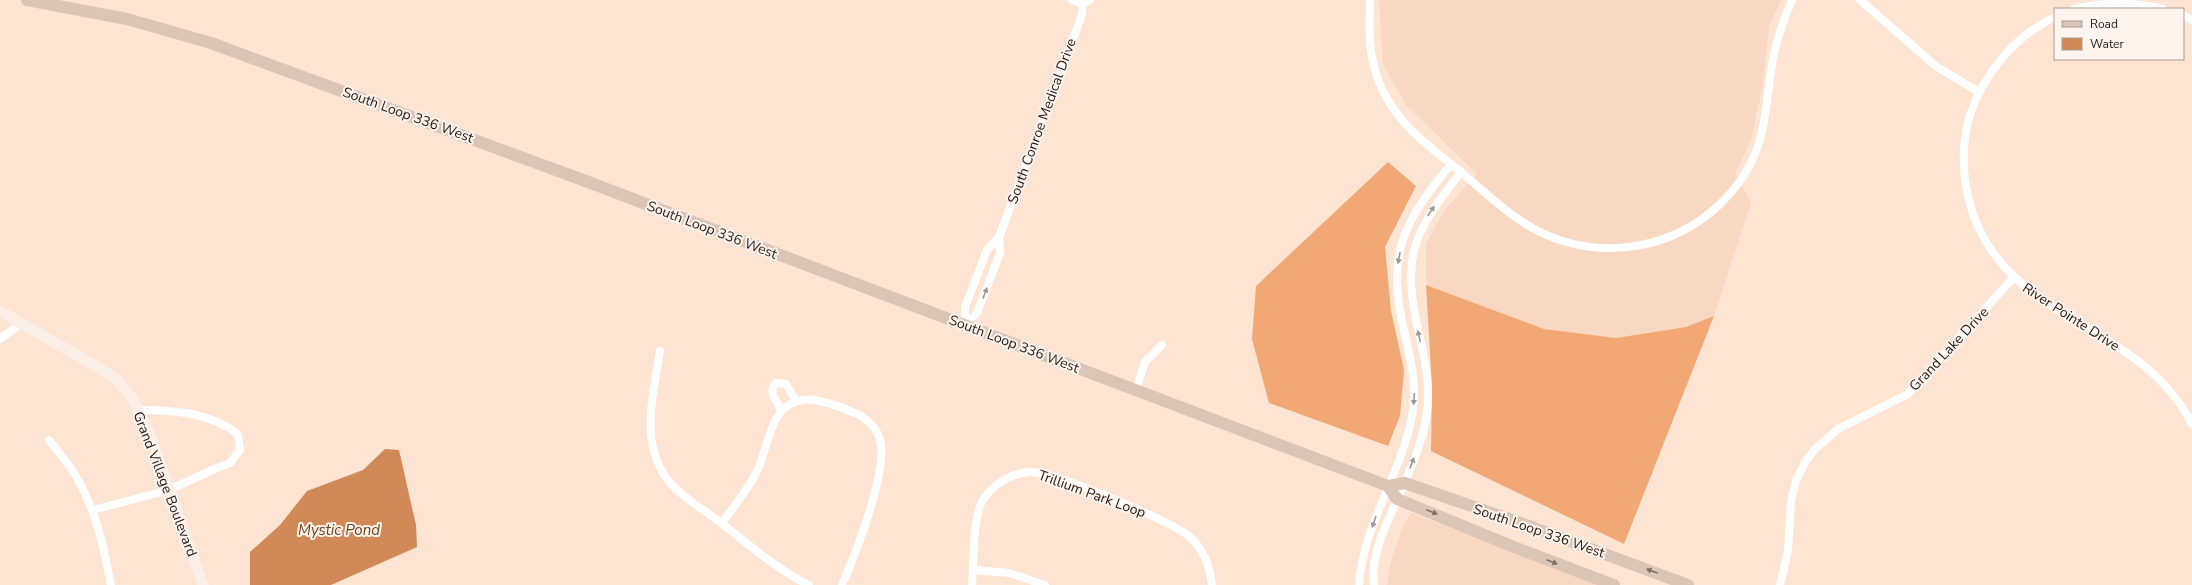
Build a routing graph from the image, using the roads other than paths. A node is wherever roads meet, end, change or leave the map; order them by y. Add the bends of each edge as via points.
1 (27, 0) edge
2 (1072, 0) edge
3 (1370, 0) edge
4 (1792, 0) edge
5 (1860, 0) edge
6 (1087, 2) edge
7 (2113, 2) edge
8 (2078, 8) edge
9 (2156, 8) edge
10 (2054, 18) edge
11 (1980, 92) junction
12 (1452, 164) junction
13 (1462, 172) junction
14 (999, 237) junction
15 (2014, 278) junction
16 (0, 311) edge
17 (22, 323) junction
18 (965, 325) junction
19 (0, 339) edge
20 (1162, 345) dead end
21 (660, 351) dead end
22 (1427, 370) junction
23 (1413, 372) junction
24 (1136, 390) junction
25 (796, 401) junction
26 (137, 410) junction
27 (782, 411) junction
28 (2192, 424) edge
29 (50, 440) dead end
30 (1405, 483) junction
31 (1388, 486) junction
32 (169, 490) junction
33 (1397, 499) junction
34 (93, 510) junction
35 (722, 523) junction
36 (974, 570) junction
37 (111, 585) edge
38 (203, 585) edge
39 (809, 585) edge
40 (842, 585) edge
41 (972, 585) edge
42 (1046, 585) edge
43 (1212, 585) edge
44 (1359, 585) edge
45 (1374, 585) edge
46 (1614, 585) edge
47 (1688, 585) edge
48 (1780, 585) edge

1 - 18 main road, South Loop 336 West via 127,19 211,43
2 - 6 street, South Conroe Medical Drive
3 - 12 street via 1370,49 1382,88 1400,120
4 - 13 street via 1778,37 1765,125 1751,164 1721,203 1682,231 1648,244 1625,248 1601,248 1564,241 1537,230 1516,217
5 - 11 street via 1937,67
6 - 14 street, South Conroe Medical Drive
7 - 8 street
7 - 9 street
10 - 11 street, River Pointe Drive via 2014,45 1990,73
11 - 15 street, River Pointe Drive via 1968,123 1965,141 1965,185 1986,244 1998,262
12 - 13 street
12 -> 23 street via 1415,211 1399,256 1396,286 1398,304
22 -> 13 street via 1411,300 1412,258 1427,217
14 - 18 street, South Conroe Medical Drive via 987,250 965,307
18 -> 14 street, South Conroe Medical Drive via 977,313 1000,253
15 - 28 street, River Pointe Drive via 2160,378 2175,395
15 - 48 street, Grand Lake Drive via 1908,394 1838,429 1815,449 1805,462 1796,481 1791,501 1788,552
16 - 17 street, Grand Village Boulevard
17 - 19 street
17 - 26 street, Grand Village Boulevard via 118,381 131,397
18 - 24 main road, South Loop 336 West
20 - 24 street via 1145,362
21 - 35 street via 649,422 655,454 662,472 673,485
22 - 23 street
30 -> 22 street via 1426,418
23 -> 31 street via 1415,395 1411,422
24 - 31 main road, South Loop 336 West
25 - 27 street
25 - 27 street via 786,384 776,383 772,392
25 - 40 street via 814,399 848,409 872,424 879,437 883,460 861,534
26 - 32 street, Grand Village Boulevard via 149,432
26 - 32 street via 172,410 224,423 238,434 240,450 230,463
27 - 35 street via 774,423 757,471
29 - 34 street via 78,479
30 - 31 main road, South Loop 336 West
30 - 33 street
47 -> 30 main road, South Loop 336 West via 1532,526
31 - 33 main road
31 -> 44 street via 1368,539
32 - 34 street
32 - 38 street, Grand Village Boulevard
33 - 45 street via 1379,547
33 -> 46 main road, South Loop 336 West
34 - 37 street
35 - 39 street via 768,560 792,577
36 - 41 street, Trillium Park Loop
36 - 42 street via 1009,573
36 - 43 street, Trillium Park Loop via 977,518 984,498 1008,477 1032,471 1063,480 1179,528 1200,548 1206,559

